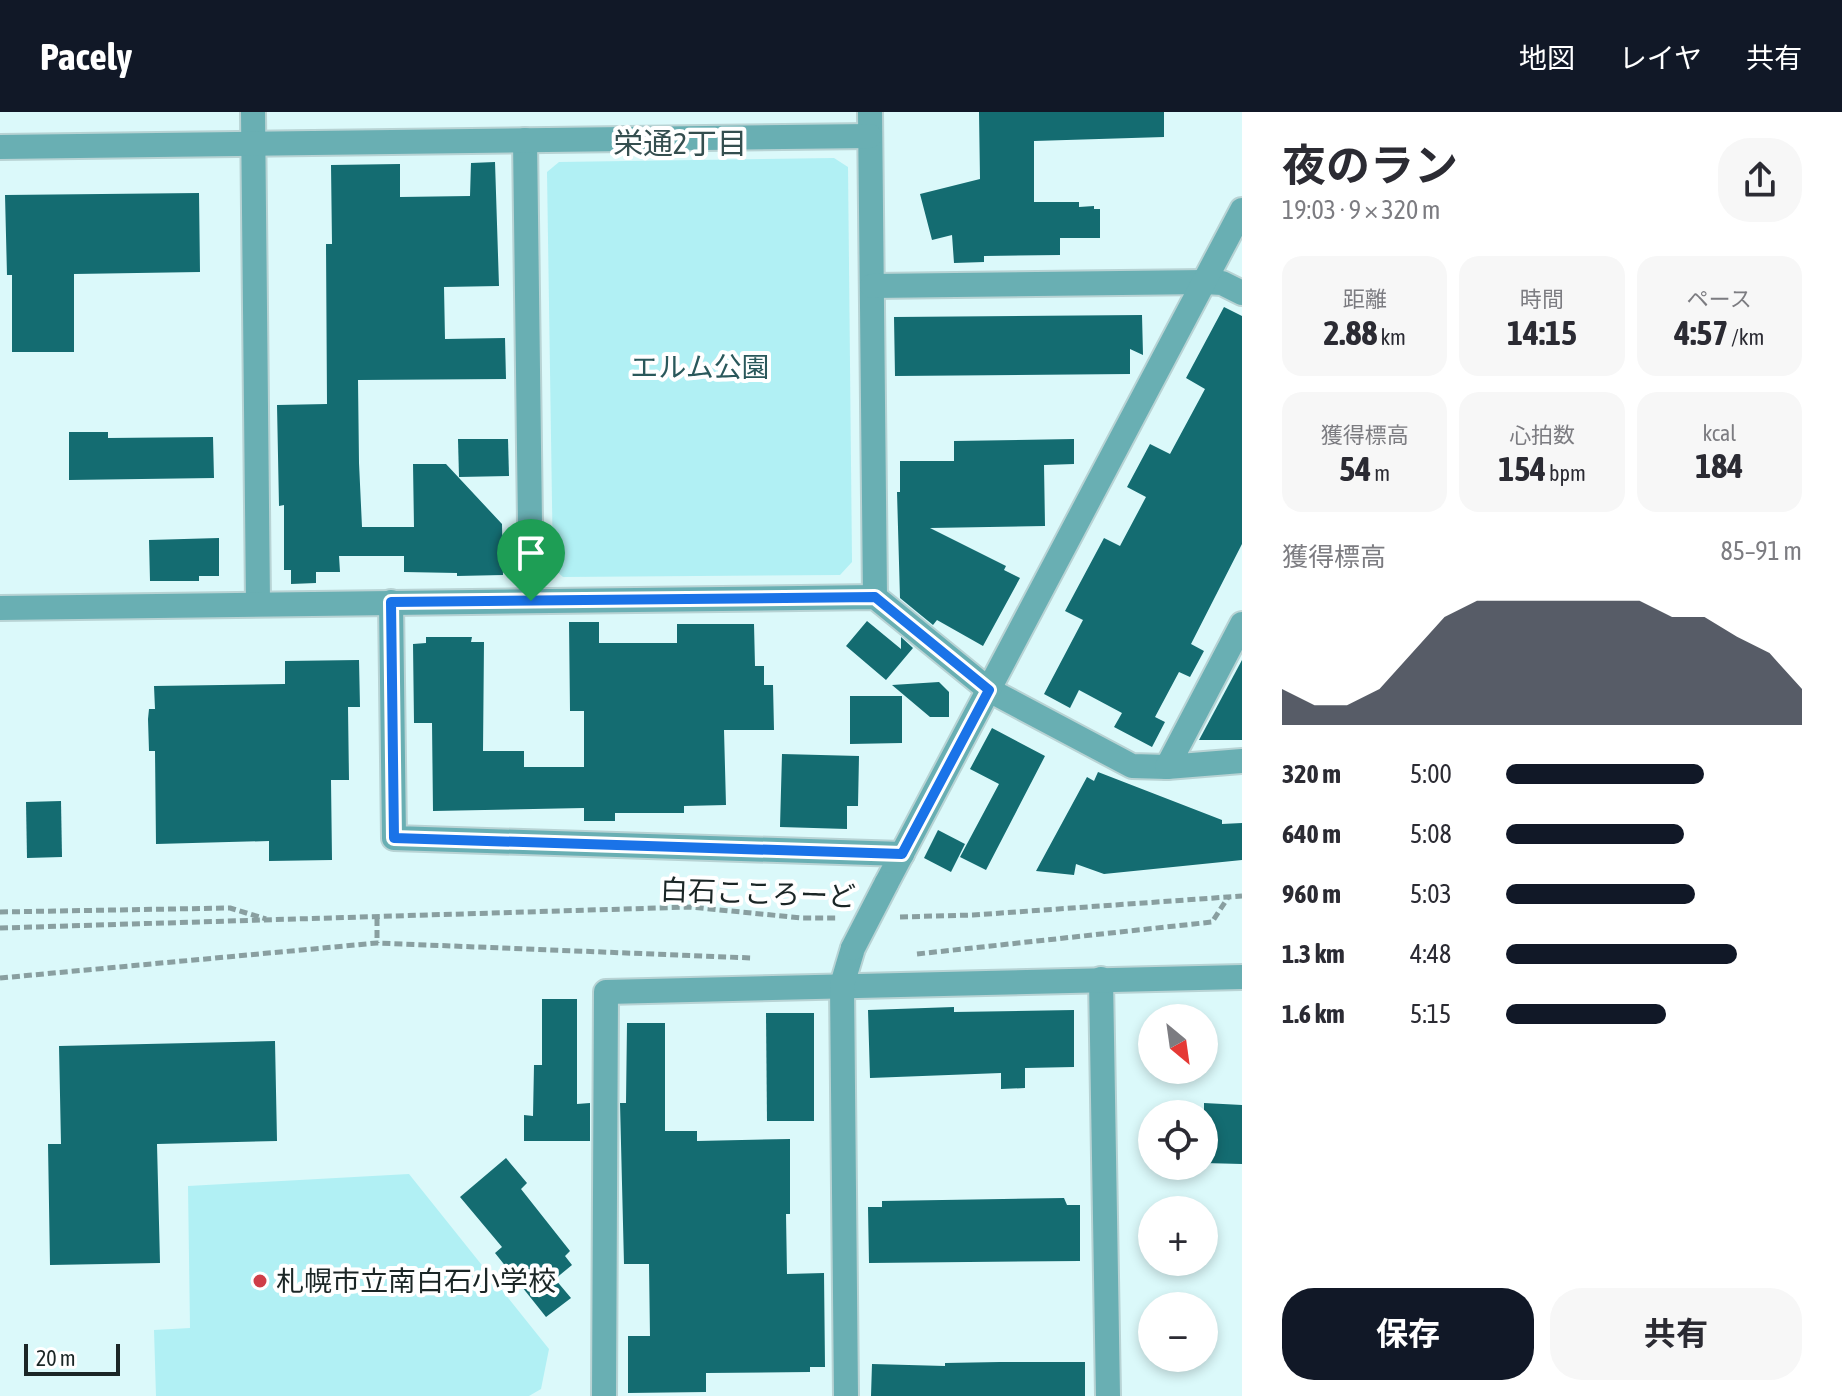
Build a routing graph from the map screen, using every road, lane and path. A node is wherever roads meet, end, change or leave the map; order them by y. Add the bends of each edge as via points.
1 (253, 112) edge
2 (870, 124) edge
3 (525, 140) junction
4 (253, 144) junction
5 (0, 147) edge
6 (1242, 210) edge
7 (1205, 282) junction
8 (872, 286) junction
9 (1242, 293) edge
10 (875, 597) junction
11 (531, 601) junction
12 (391, 602) junction
13 (258, 604) junction
14 (0, 608) edge
15 (1242, 624) edge
16 (989, 690) junction
17 (1242, 761) edge
18 (1167, 767) junction
19 (902, 854) junction
20 (1229, 896) junction
21 (1242, 896) edge
22 (0, 912) edge
23 (892, 917) dead end
24 (377, 918) junction
25 (843, 918) dead end
26 (271, 921) junction
27 (0, 928) edge
28 (377, 943) junction
29 (912, 954) dead end
30 (754, 958) dead end
31 (1242, 977) edge
32 (0, 978) edge
33 (1101, 979) junction
34 (842, 985) junction
35 (604, 1396) edge
36 (846, 1396) edge
37 (1108, 1396) edge

1 - 4 street
2 - 3 street
2 - 8 street
3 - 4 street
3 - 11 street
4 - 5 street
4 - 13 street
6 - 7 street
7 - 8 street
7 - 9 street
7 - 16 street
8 - 10 street
10 - 11 street
10 - 16 street
11 - 12 street
12 - 13 street
12 - 19 street via 394,838
13 - 14 street
15 - 18 street
16 - 18 street via 1132,766
16 - 19 street
17 - 18 street
19 - 34 street, bridge via 853,948
20 - 21 path, 白石こころーど
20 - 23 path, 白石こころーど
20 - 29 path via 1212,922
22 - 26 path, 白石こころーど via 230,908
24 - 25 path, 白石こころーど via 690,907
24 - 26 path, 白石こころーど
24 - 28 path
26 - 27 path, 白石こころーど
28 - 30 path
28 - 32 path
31 - 33 street
33 - 34 street
33 - 37 street
34 - 35 street via 606,992
34 - 36 street

